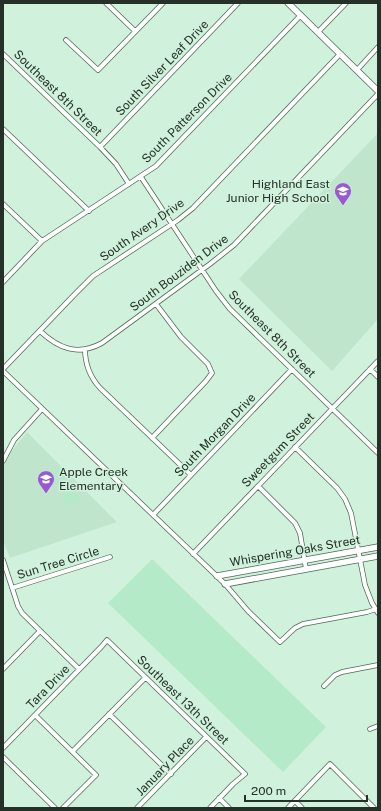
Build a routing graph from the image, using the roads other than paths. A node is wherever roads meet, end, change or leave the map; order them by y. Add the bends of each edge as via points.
1 (106, 3) edge
2 (163, 3) edge
3 (238, 3) edge
4 (288, 3) edge
5 (346, 3) edge
6 (301, 15) junction
7 (135, 31) junction
8 (318, 32) junction
9 (66, 40) dead end
10 (378, 47) edge
11 (3, 54) edge
12 (340, 54) junction
13 (357, 70) junction
14 (378, 92) edge
15 (3, 129) edge
16 (100, 147) junction
17 (141, 177) junction
18 (129, 184) junction
19 (3, 204) edge
20 (89, 211) junction
21 (172, 224) junction
22 (42, 241) junction
23 (202, 270) junction
24 (3, 282) edge
25 (156, 304) junction
26 (40, 331) junction
27 (85, 350) junction
28 (378, 361) edge
29 (292, 369) junction
30 (370, 369) junction
31 (3, 370) edge
32 (378, 377) edge
33 (332, 408) junction
34 (42, 409) junction
35 (152, 438) junction
36 (295, 447) junction
37 (378, 453) edge
38 (3, 461) edge
39 (190, 476) junction
40 (258, 486) junction
41 (153, 515) junction
42 (378, 547) edge
43 (358, 551) junction
44 (193, 554) junction
45 (378, 556) edge
46 (110, 557) dead end
47 (360, 559) junction
48 (3, 560) edge
49 (305, 560) junction
50 (306, 569) junction
51 (217, 576) junction
52 (225, 584) junction
53 (12, 588) junction
54 (377, 611) edge
55 (40, 630) junction
56 (107, 640) joint
57 (378, 666) edge
58 (3, 669) edge
59 (80, 669) junction
60 (145, 678) junction
61 (324, 686) dead end
62 (109, 714) junction
63 (35, 715) junction
64 (378, 726) edge
65 (370, 729) dead end
66 (206, 737) junction
67 (3, 748) edge
68 (73, 751) junction
69 (3, 757) edge
70 (171, 774) junction
71 (220, 798) junction
72 (295, 801) junction
73 (55, 808) edge
74 (63, 808) edge
75 (137, 808) edge
76 (210, 808) edge
77 (229, 808) edge
78 (288, 808) edge
79 (302, 808) edge
80 (374, 808) edge

1 - 7 street
2 - 7 street
3 - 16 street, South Silver Leaf Drive
4 - 6 street
5 - 8 street
6 - 8 street
6 - 17 street, South Patterson Drive via 156,166
7 - 9 street via 98,70
8 - 12 street
10 - 13 street
11 - 16 street, Southeast 8th Street
12 - 13 street
12 - 21 street, South Avery Drive via 193,208
13 - 14 street
14 - 23 street, South Bouziden Drive via 234,245
15 - 20 street
16 - 18 street, Southeast 8th Street via 116,164
17 - 18 street, South Patterson Drive
17 - 21 street, Southeast 8th Street
18 - 20 street, South Patterson Drive
19 - 22 street
20 - 22 street, South Patterson Drive
21 - 23 street, Southeast 8th Street
21 - 26 street, South Avery Drive via 93,276
22 - 24 street, South Patterson Drive
23 - 25 street, South Bouziden Drive
23 - 29 street, Southeast 8th Street via 237,316
25 - 27 street, South Bouziden Drive via 102,343
25 - 35 street via 212,371 206,381
26 - 27 street, South Bouziden Drive via 61,347
26 - 31 street, South Avery Drive
27 - 35 street via 87,367 95,382
28 - 30 street, Sweetgum Street
29 - 33 street, Southeast 8th Street
29 - 39 street, South Morgan Drive
30 - 32 street
30 - 33 street, Sweetgum Street
31 - 34 street
33 - 36 street, Sweetgum Street
33 - 37 street, Southeast 8th Street
34 - 38 street via 14,440
34 - 41 street
35 - 39 street
36 - 40 street, Sweetgum Street
36 - 43 street via 346,499
39 - 41 street, South Morgan Drive
40 - 44 street, Sweetgum Street
40 - 49 street via 295,524 300,533
41 - 44 street
42 - 43 street, Whispering Oaks Street
43 - 47 street
43 - 49 street, Whispering Oaks Street
44 - 51 street
45 - 47 street, Whispering Oaks Street
46 - 53 street, Sun Tree Circle
47 - 50 street, Whispering Oaks Street
47 - 54 street via 365,585
48 - 53 street
49 - 50 street
49 - 51 street, Whispering Oaks Street
50 - 52 street, Whispering Oaks Street
51 - 52 street
52 - 54 street via 280,642 303,624
53 - 55 street via 22,613
55 - 58 street
55 - 59 street
56 - 59 street, Tara Drive
56 - 60 street, Southeast 13th Street
57 - 61 street via 342,672
59 - 63 street, Tara Drive
60 - 62 street
60 - 66 street, Southeast 13th Street
62 - 68 street
62 - 70 street
63 - 67 street, Tara Drive
63 - 68 street
64 - 65 street
66 - 70 street, January Place
66 - 71 street, Southeast 13th Street via 245,774
68 - 74 street via 96,775
69 - 73 street
70 - 75 street, January Place
71 - 76 street
71 - 77 street
72 - 78 street
72 - 79 street
72 - 80 street via 330,764

